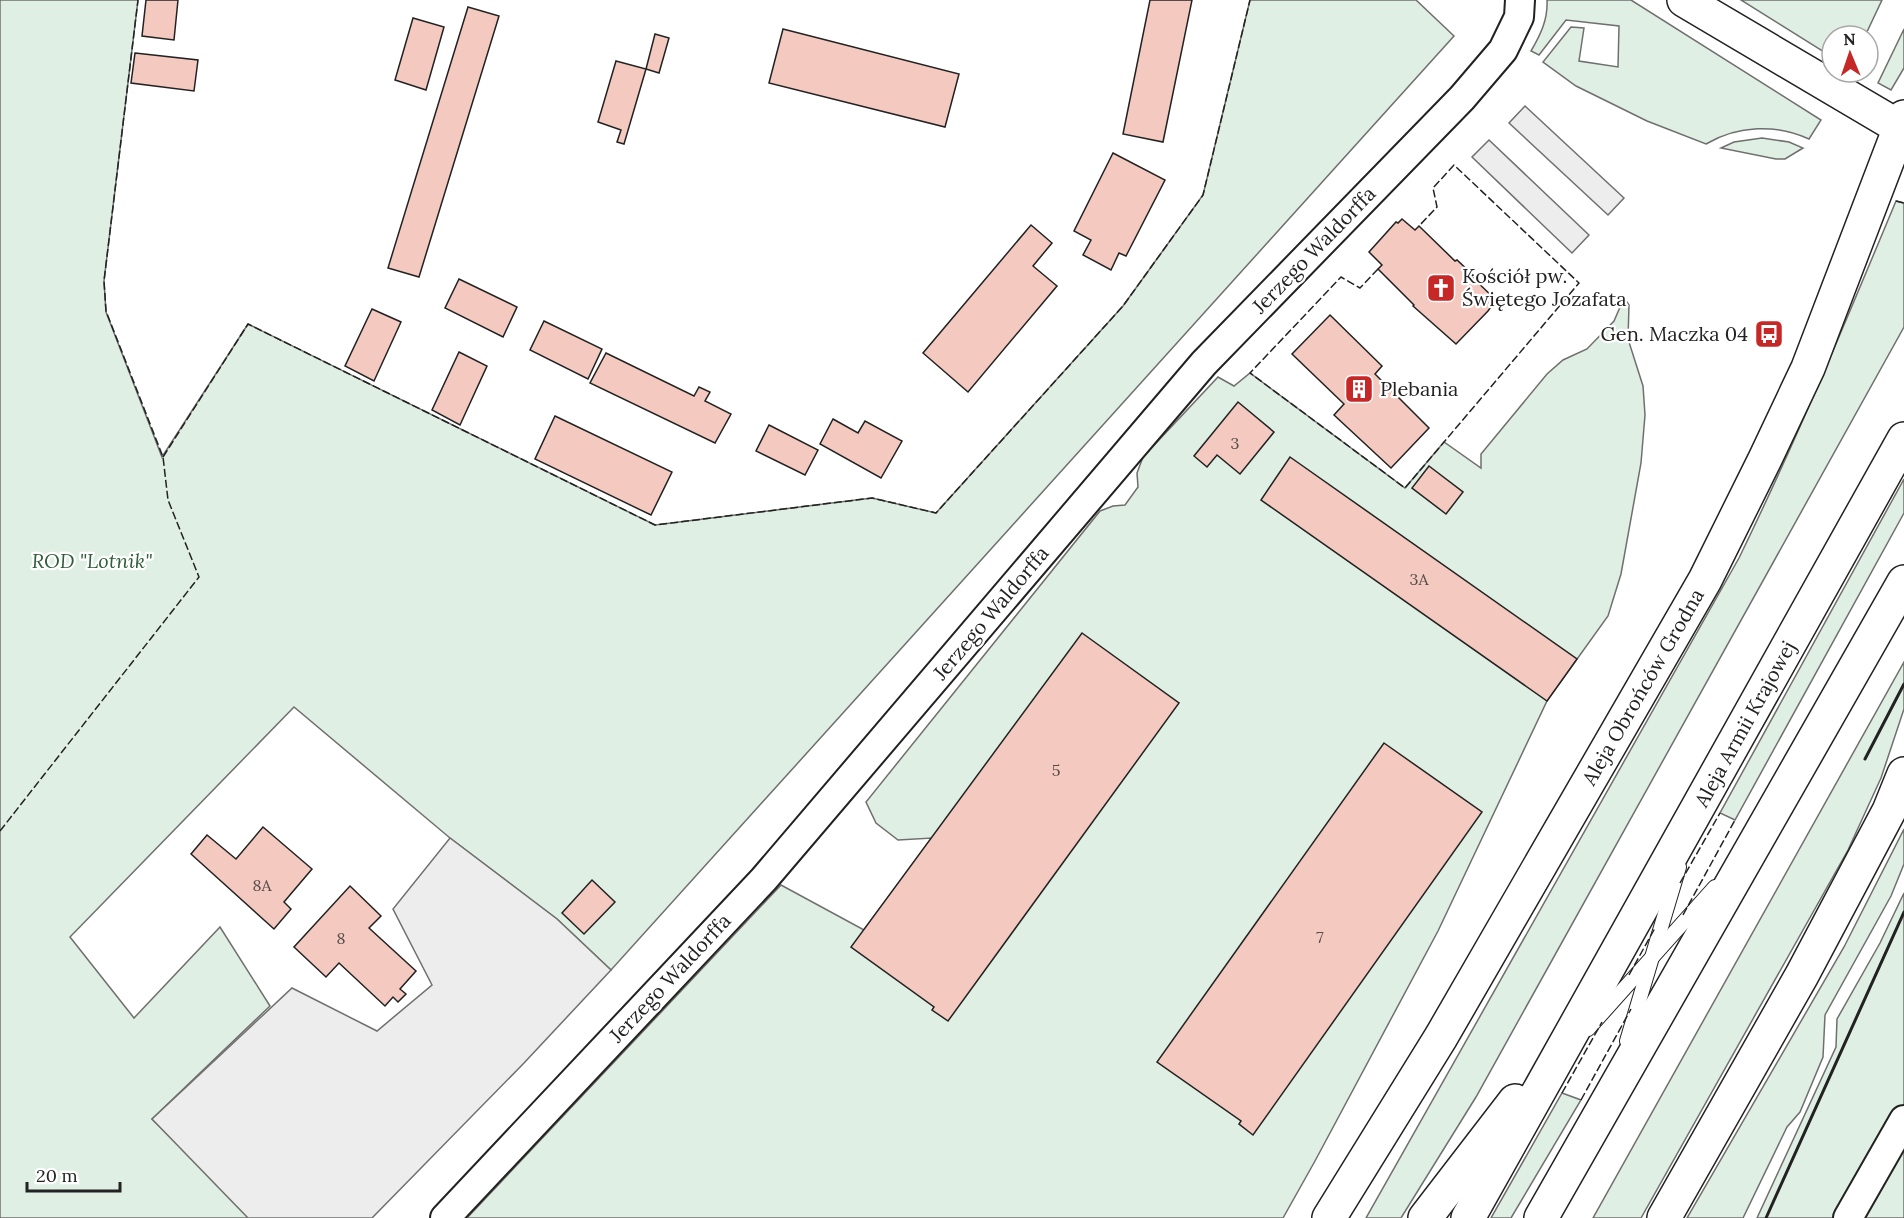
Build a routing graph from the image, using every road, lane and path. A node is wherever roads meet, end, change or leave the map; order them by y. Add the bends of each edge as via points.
1 (1521, 0) edge
2 (1684, 0) edge
3 (1902, 125) edge
4 (1904, 440) edge
5 (1904, 582) edge
6 (1904, 774) edge
7 (1695, 814) junction
8 (1755, 841) junction
9 (1652, 957) junction
10 (1587, 1009) junction
11 (1553, 1069) junction
12 (1602, 1113) junction
13 (1904, 1120) edge
14 (445, 1218) edge
15 (1329, 1218) edge
16 (1425, 1218) edge
17 (1468, 1218) edge
18 (1541, 1218) edge
19 (1557, 1218) edge
20 (1664, 1218) edge
21 (1848, 1218) edge

1 - 14 street, Jerzego Waldorffa via 1519,17 1503,50 1462,98 1204,363 764,879
2 - 3 main road
3 - 15 main road, Aleja Obrońców Grodna via 1808,368 1705,580 1441,1037
4 - 7 main road, Aleja Armii Krajowej
5 - 8 main road
6 - 20 main road via 1889,811 1802,975
7 - 9 lane
7 - 10 main road, Aleja Armii Krajowej
8 - 9 lane
8 - 12 main road
9 - 11 lane
9 - 12 lane
10 - 11 main road
10 - 16 main road
11 - 17 main road
12 - 18 main road
12 - 19 main road
13 - 21 street

